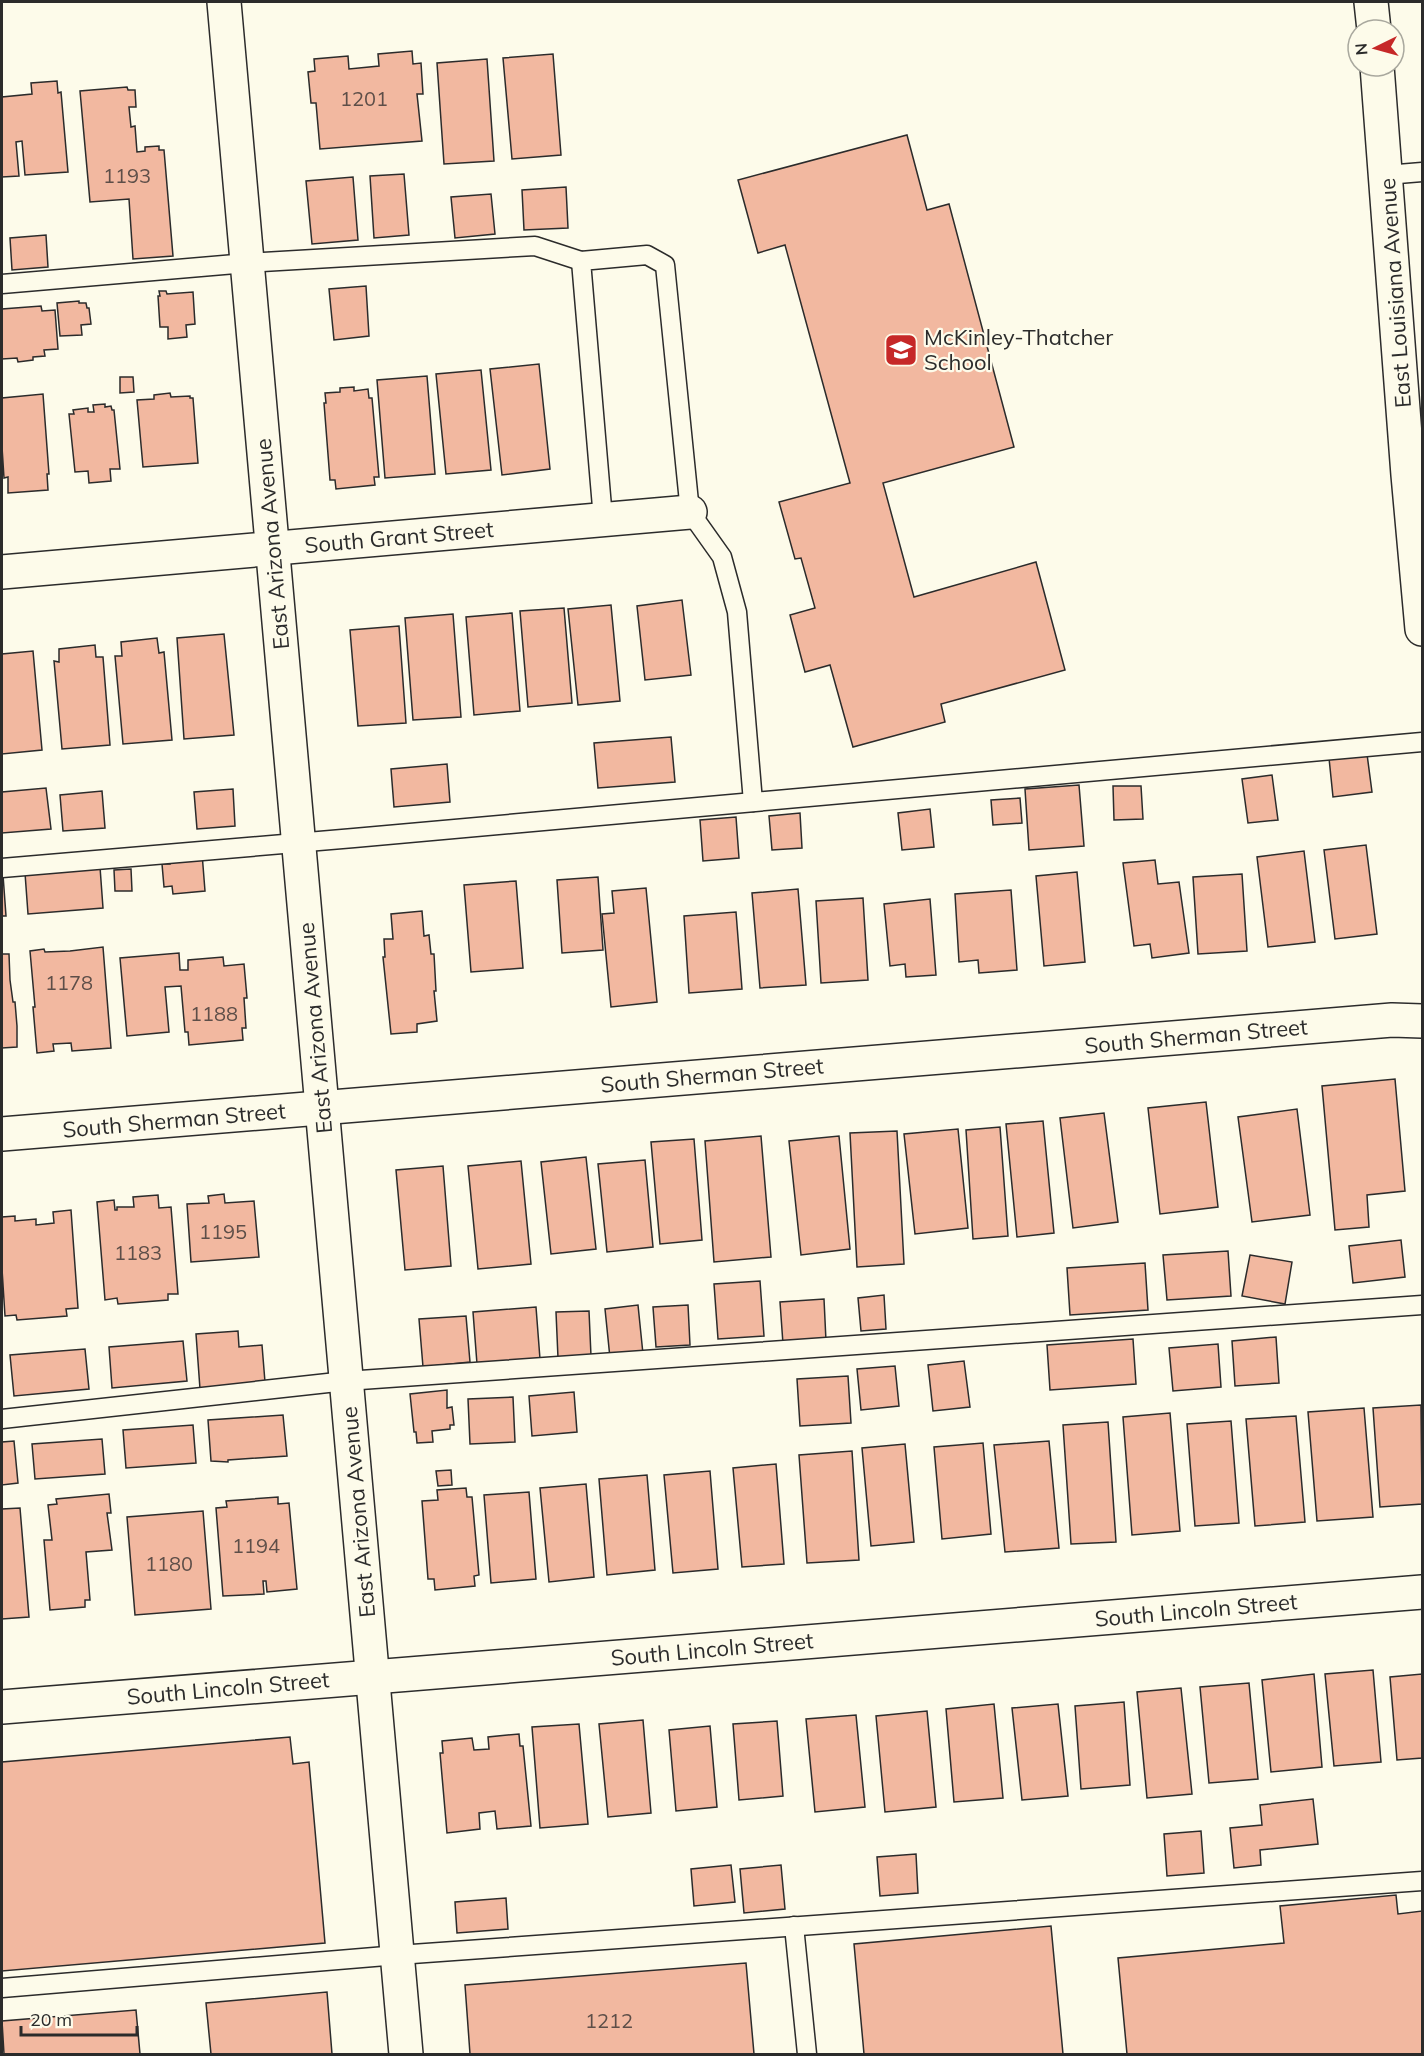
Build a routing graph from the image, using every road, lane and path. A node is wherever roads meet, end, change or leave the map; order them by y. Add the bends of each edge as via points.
1 (224, 2) edge
2 (1371, 2) edge
3 (1373, 18) edge
4 (1378, 78) edge
5 (1422, 172) edge
6 (1386, 175) junction
7 (581, 261) junction
8 (247, 263) junction
9 (2, 284) edge
10 (1415, 474) edge
11 (690, 512) junction
12 (603, 519) junction
13 (272, 548) junction
14 (2, 572) edge
15 (1422, 628) edge
16 (1422, 742) edge
17 (753, 802) junction
18 (299, 843) junction
19 (2, 868) edge
20 (1422, 1021) edge
21 (322, 1107) junction
22 (2, 1134) edge
23 (1422, 1305) edge
24 (346, 1381) junction
25 (2, 1419) edge
26 (1422, 1592) edge
27 (373, 1676) junction
28 (2, 1707) edge
29 (1422, 1881) edge
30 (794, 1926) junction
31 (398, 1955) junction
32 (2, 1988) edge
33 (406, 2055) edge
34 (807, 2055) edge

1 - 8 street, East Arizona Avenue
2 - 3 street
4 - 6 street, East Louisiana Avenue
5 - 6 lane
6 - 10 street, East Louisiana Avenue
7 - 8 lane via 535,246
7 - 11 lane via 647,255 665,265
7 - 12 lane
8 - 9 lane
8 - 13 street, East Arizona Avenue
10 - 15 street, East Louisiana Avenue
11 - 12 street, South Grant Street
11 - 17 lane via 722,557 737,612
12 - 13 street, South Grant Street
13 - 14 street, South Grant Street
13 - 18 street, East Arizona Avenue
16 - 17 lane
17 - 18 lane
18 - 19 lane
18 - 21 street, East Arizona Avenue
20 - 21 street, South Sherman Street via 1380,1021
21 - 22 street, South Sherman Street
21 - 24 street, East Arizona Avenue
23 - 24 lane
24 - 25 lane
24 - 27 street, East Arizona Avenue
26 - 27 street, South Lincoln Street
27 - 28 street, South Lincoln Street
27 - 31 street, East Arizona Avenue
29 - 30 lane
30 - 31 lane
30 - 34 lane
31 - 32 lane
31 - 33 street, East Arizona Avenue

